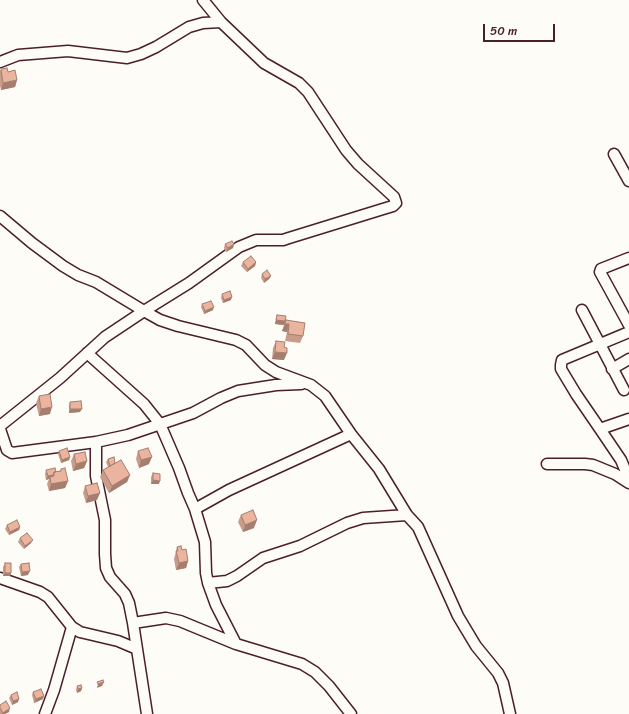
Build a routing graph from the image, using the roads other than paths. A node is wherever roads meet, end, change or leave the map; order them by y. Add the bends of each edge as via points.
1 (203, 0) edge
2 (221, 22) junction
3 (0, 62) edge
4 (614, 154) dead end
5 (629, 181) edge
6 (0, 216) edge
7 (629, 258) edge
8 (582, 310) dead end
9 (144, 311) junction
10 (629, 325) edge
11 (629, 332) edge
12 (599, 344) junction
13 (87, 353) junction
14 (629, 359) edge
15 (612, 369) junction
16 (311, 385) junction
17 (624, 390) dead end
18 (629, 419) edge
19 (160, 424) junction
20 (0, 428) edge
21 (600, 429) junction
22 (352, 434) junction
23 (96, 442) junction
24 (547, 464) dead end
25 (629, 479) edge
26 (629, 483) edge
27 (195, 509) junction
28 (407, 515) junction
29 (0, 578) edge
30 (208, 583) junction
31 (133, 623) junction
32 (72, 627) junction
33 (236, 644) junction
34 (137, 650) junction
35 (45, 714) edge
36 (147, 714) edge
37 (351, 714) edge
38 (510, 714) edge

1 - 2 street
2 - 3 street via 189,27 156,47 127,58 68,51 18,55
2 - 9 street via 264,63 299,83 308,92 346,150 394,197 396,203 289,238 256,240 242,245
4 - 5 street
6 - 9 street via 63,266 96,282
7 - 10 street via 601,269 600,272
8 - 12 street
9 - 13 street via 105,337
9 - 16 street via 178,326 236,340 246,345 265,365 276,372
11 - 12 street
12 - 15 street
12 - 21 street via 562,360 560,365
13 - 19 street via 144,404
13 - 20 street
14 - 15 street
15 - 17 street
16 - 19 street via 291,384 238,391 193,413
16 - 22 street via 325,396
18 - 21 street
19 - 23 street
19 - 27 street
20 - 23 street via 6,447 12,453
21 - 25 street
22 - 27 street via 229,490
22 - 28 street via 379,469
23 - 31 street via 96,476 105,520 106,568 127,598
24 - 26 street via 593,465
27 - 30 street via 205,542
28 - 30 street via 354,520 300,546 263,558 227,581
28 - 38 street via 418,527 458,616 476,646 498,673
29 - 32 street via 48,596
30 - 33 street
31 - 33 street via 166,618 180,621
31 - 34 street
32 - 34 street via 80,632 118,641
32 - 35 street
33 - 37 street via 302,664 315,672 329,686
34 - 36 street

